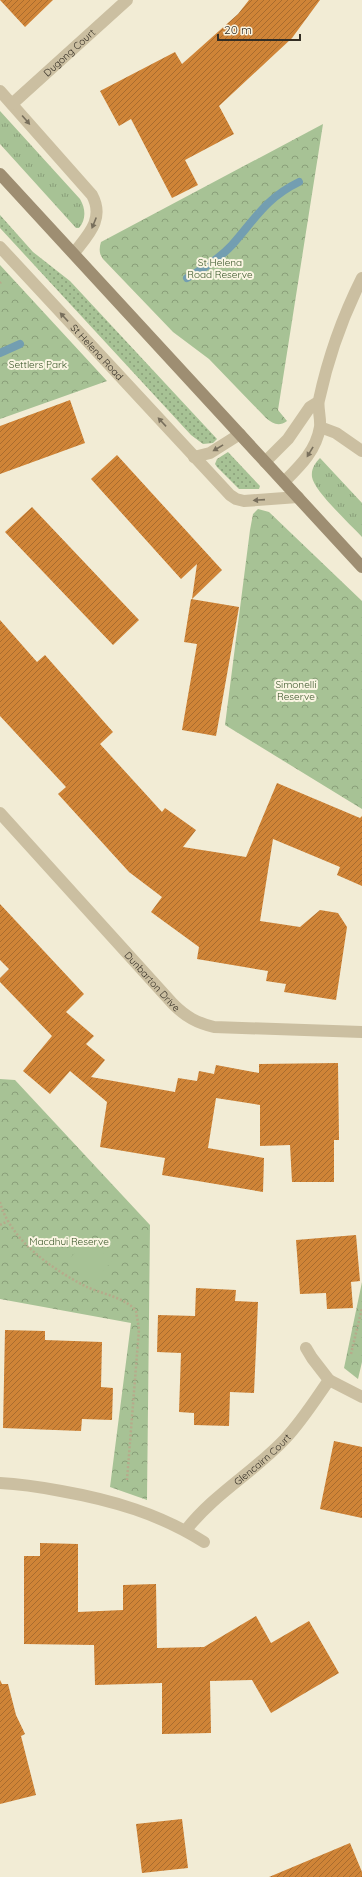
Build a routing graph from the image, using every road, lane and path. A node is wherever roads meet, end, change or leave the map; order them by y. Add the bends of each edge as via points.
1 (127, 0) edge
2 (0, 91) edge
3 (12, 104) junction
4 (0, 174) edge
5 (0, 247) edge
6 (74, 253) junction
7 (362, 278) edge
8 (318, 402) junction
9 (320, 427) junction
10 (240, 434) junction
11 (362, 451) edge
12 (194, 457) junction
13 (265, 462) junction
14 (284, 482) junction
15 (298, 497) junction
16 (362, 567) edge
17 (0, 813) edge
18 (362, 1032) edge
19 (0, 1202) edge
20 (8, 1221) junction
21 (0, 1225) edge
22 (362, 1308) edge
23 (306, 1348) dead end
24 (351, 1354) dead end
25 (329, 1380) junction
26 (362, 1397) edge
27 (127, 1480) dead end
28 (0, 1483) edge
29 (186, 1530) junction
30 (204, 1542) dead end

1 - 3 street, Dugong Court
2 - 3 street
3 -> 6 street via 92,195 97,204 95,223
4 - 6 main road
12 -> 5 street, St Helena Road
6 - 10 main road
7 - 8 street via 342,325
8 - 9 street
8 - 13 street via 310,408 285,442
9 - 11 street via 336,433
9 -> 14 street via 311,453
10 -> 12 street via 210,453
10 - 13 main road
15 -> 12 street, St Helena Road via 244,501 236,499
13 - 14 main road
14 - 15 main road
15 - 16 main road
17 - 18 street, Dunbarton Drive via 173,1004 190,1019 214,1027
19 - 20 path
20 - 21 path
20 - 27 path via 26,1243 55,1268 85,1286 126,1302 136,1312 139,1329
22 - 24 path
23 - 25 street
25 - 26 street
25 - 29 street, Glencairn Court via 285,1439 210,1502
28 - 29 street via 35,1486 97,1498 123,1505
29 - 30 street

